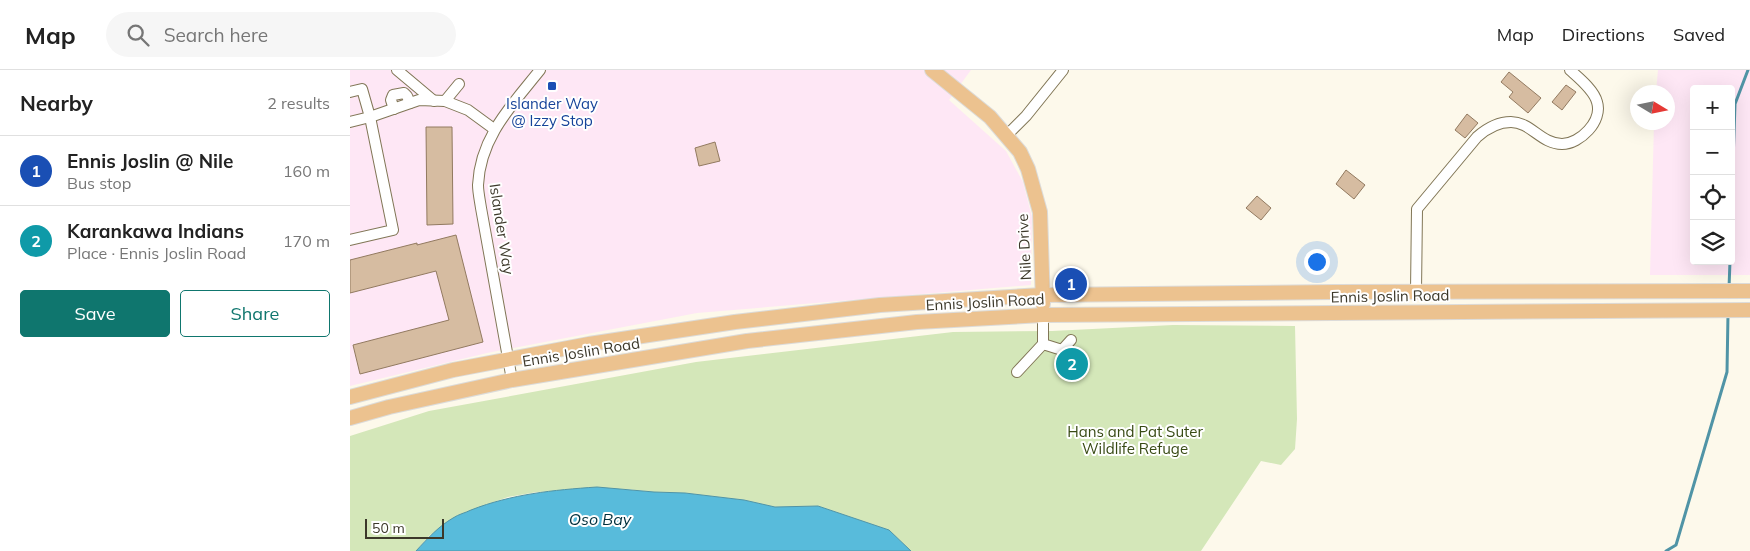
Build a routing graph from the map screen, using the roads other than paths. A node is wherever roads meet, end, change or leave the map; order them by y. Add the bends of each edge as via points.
1 (397, 70) edge
2 (540, 70) edge
3 (1063, 70) edge
4 (1570, 70) edge
5 (937, 71) edge
6 (459, 84) dead end
7 (350, 92) edge
8 (434, 101) junction
9 (445, 101) junction
10 (370, 117) junction
11 (350, 122) edge
12 (494, 129) junction
13 (1007, 135) junction
14 (350, 240) edge
15 (1416, 292) junction
16 (1750, 292) edge
17 (1042, 295) junction
18 (1750, 310) edge
19 (1416, 311) junction
20 (1043, 314) junction
21 (1071, 340) dead end
22 (1043, 344) junction
23 (509, 359) junction
24 (1017, 372) dead end
25 (512, 380) junction
26 (350, 397) edge
27 (350, 418) edge

1 - 8 street
2 - 12 street, Islander Way
3 - 13 street
4 - 15 street via 1584,82 1597,102 1594,122 1574,142 1562,144 1541,138 1522,123 1510,122 1486,128 1417,209
5 - 13 main road, Nile Drive
6 - 9 street
7 - 10 street via 362,89
8 - 9 street
8 - 10 street via 419,100
9 - 12 street via 468,110
10 - 11 street
10 - 14 street via 393,230
12 - 23 street, Islander Way via 482,157 478,186
13 - 17 main road, Nile Drive via 1028,169 1040,212
15 - 16 main road, Ennis Joslin Road
15 - 17 main road, Ennis Joslin Road
15 - 19 main road
17 - 20 main road, Nile Drive
17 - 23 main road, Ennis Joslin Road via 880,305 754,320
18 - 19 main road, Ennis Joslin Road
19 - 20 main road, Ennis Joslin Road
20 - 22 street
20 - 25 main road, Ennis Joslin Road via 917,322 747,341
21 - 22 street via 1062,350
22 - 24 street
23 - 25 street, Islander Way
23 - 26 main road, Ennis Joslin Road
25 - 27 main road, Ennis Joslin Road

